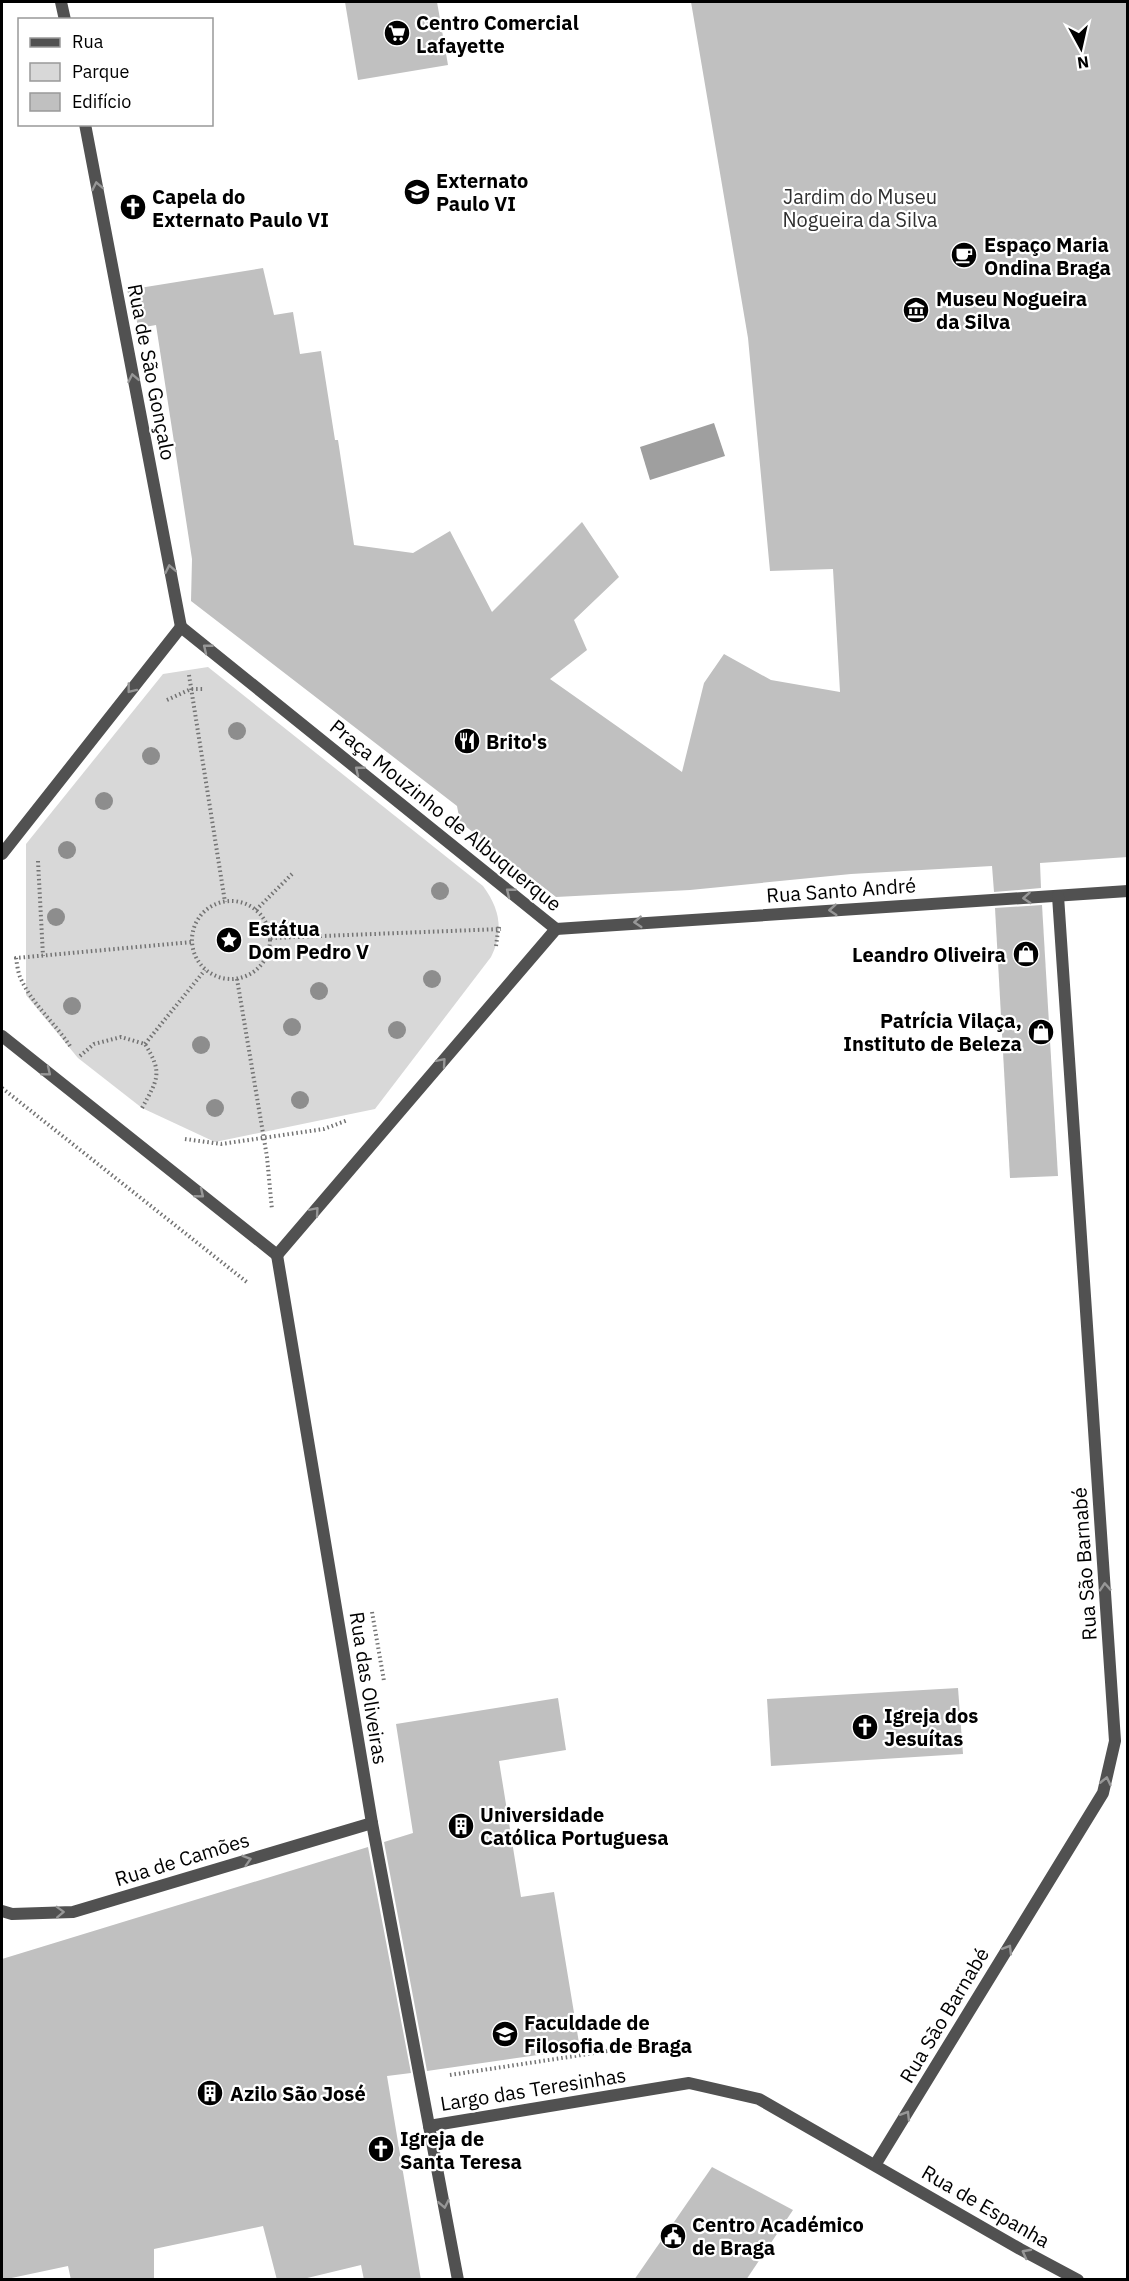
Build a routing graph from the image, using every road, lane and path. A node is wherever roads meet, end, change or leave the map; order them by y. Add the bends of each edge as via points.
1 (61, 2) edge
2 (65, 18) edge
3 (85, 126) edge
4 (181, 627) junction
5 (191, 689) junction
6 (207, 689) dead end
7 (165, 701) dead end
8 (2, 854) edge
9 (38, 854) dead end
10 (292, 874) dead end
11 (1128, 891) edge
12 (1058, 896) junction
13 (225, 902) junction
14 (256, 910) junction
15 (498, 921) dead end
16 (499, 929) junction
17 (556, 929) junction
18 (271, 938) junction
19 (192, 942) junction
20 (495, 950) dead end
21 (43, 956) junction
22 (205, 970) junction
23 (237, 979) junction
24 (2, 1036) edge
25 (146, 1044) junction
26 (2, 1088) edge
27 (132, 1101) dead end
28 (142, 1108) junction
29 (150, 1114) dead end
30 (355, 1117) dead end
31 (182, 1138) dead end
32 (264, 1138) junction
33 (267, 1157) dead end
34 (277, 1255) junction
35 (255, 1289) dead end
36 (372, 1608) dead end
37 (384, 1686) dead end
38 (372, 1823) junction
39 (2, 1911) edge
40 (687, 2051) dead end
41 (449, 2076) dead end
42 (429, 2126) junction
43 (875, 2165) junction
44 (458, 2280) edge
45 (1078, 2280) edge

1 - 2 street
4 -> 3 street, Rua de São Gonçalo
4 - 5 path
4 -> 8 street
17 -> 4 street, Praça Mouzinho de Albuquerque
5 - 6 path
5 - 7 path
5 - 13 path
9 - 21 path
10 - 14 path
11 - 12 street, Rua Santo André
12 -> 17 street, Rua Santo André
43 -> 12 street, Rua São Barnabé via 1103,1792 1115,1741
13 - 14 path via 242,902
13 - 19 path via 201,915
14 - 18 path via 266,922
15 - 16 path
16 - 17 path
16 - 18 path
16 - 20 path
34 -> 17 street, Praça Mouzinho de Albuquerque
18 - 23 path via 262,965
19 - 21 path
19 - 22 path
21 - 25 path via 16,958 20,976 78,1058 94,1044 121,1036
22 - 23 path via 219,978
22 - 25 path
23 - 32 path
24 -> 34 street
25 - 28 path via 156,1062 156,1083
26 - 35 path
27 - 28 path
28 - 29 path
30 - 32 path via 324,1129
31 - 32 path via 221,1144
32 - 33 path
34 - 38 street, Rua das Oliveiras
36 - 37 path
39 -> 38 street, Rua de Camões via 73,1912
38 - 42 street, Rua das Oliveiras
40 - 41 path via 654,2044
42 - 43 street, Largo das Teresinhas via 689,2083 759,2099
42 -> 44 street, Rua das Oliveiras
45 -> 43 street, Rua de Espanha

